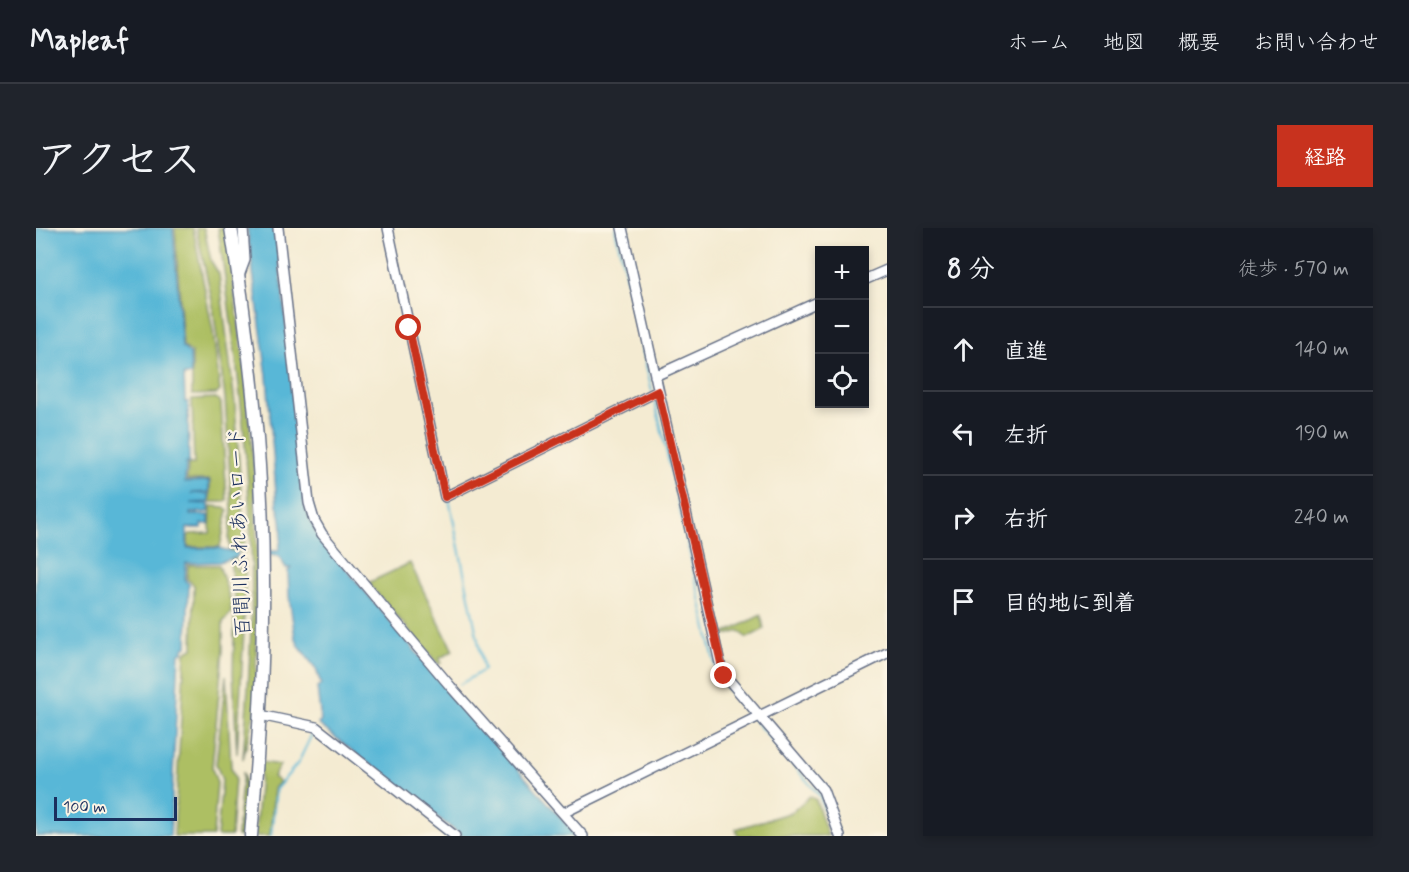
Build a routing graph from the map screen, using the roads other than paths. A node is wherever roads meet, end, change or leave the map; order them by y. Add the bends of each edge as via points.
1 (231, 228) edge
2 (243, 228) edge
3 (278, 228) edge
4 (388, 228) edge
5 (622, 228) edge
6 (887, 270) edge
7 (239, 276) junction
8 (869, 278) edge
9 (815, 303) edge
10 (655, 376) junction
11 (654, 393) junction
12 (887, 653) edge
13 (260, 715) junction
14 (754, 718) junction
15 (563, 813) junction
16 (251, 836) edge
17 (455, 836) edge
18 (583, 836) edge
19 (840, 836) edge

1 - 7 street, 百間川ふれあいロード
2 - 7 street via 245,260
3 - 15 street via 314,520 451,687
4 - 11 street via 445,497
5 - 10 street
6 - 8 street
7 - 13 street, 百間川ふれあいロード via 261,507
9 - 10 street
10 - 11 street
11 - 14 street via 722,672
12 - 14 street
13 - 16 street, 百間川ふれあいロード
13 - 17 street via 316,728
14 - 15 street
14 - 19 street via 823,790
15 - 18 street

